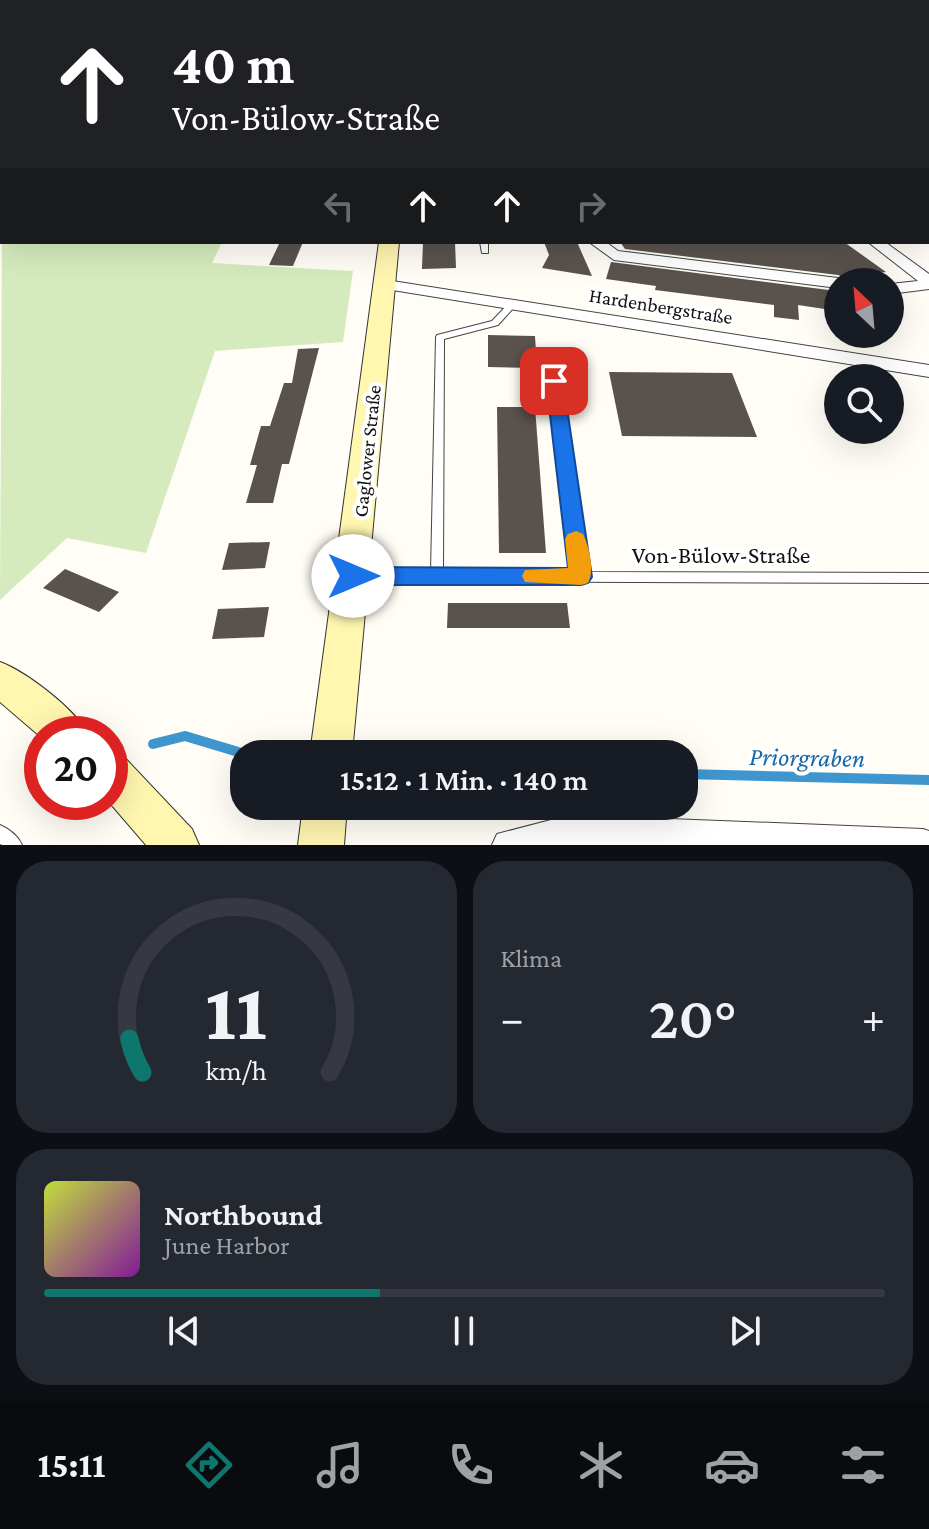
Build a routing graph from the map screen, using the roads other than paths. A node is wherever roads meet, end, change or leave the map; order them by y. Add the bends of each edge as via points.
1 (389, 244) edge
2 (599, 244) edge
3 (878, 244) edge
4 (824, 281) edge
5 (929, 282) edge
6 (386, 285) junction
7 (904, 286) edge
8 (512, 305) junction
9 (929, 371) edge
10 (554, 381) dead end
11 (353, 576) junction
12 (437, 576) junction
13 (581, 577) junction
14 (929, 578) edge
15 (0, 679) edge
16 (45, 716) edge
17 (332, 740) edge
18 (128, 792) edge
19 (0, 833) edge
20 (14, 845) edge
21 (176, 845) edge
22 (508, 845) edge
23 (923, 845) edge

1 - 6 street, Gaglower Straße
2 - 4 street via 614,255
3 - 5 street
5 - 7 street
6 - 8 street, Hardenbergstraße
6 - 11 street, Gaglower Straße
8 - 9 street, Hardenbergstraße
8 - 12 lane via 495,323 440,337
10 - 13 lane
11 - 12 lane, Von-Bülow-Straße
11 - 17 street, Gaglower Straße
12 - 13 lane, Von-Bülow-Straße
13 - 14 lane, Von-Bülow-Straße
15 - 16 street
18 - 21 street
19 - 20 lane
22 - 23 street via 570,831

